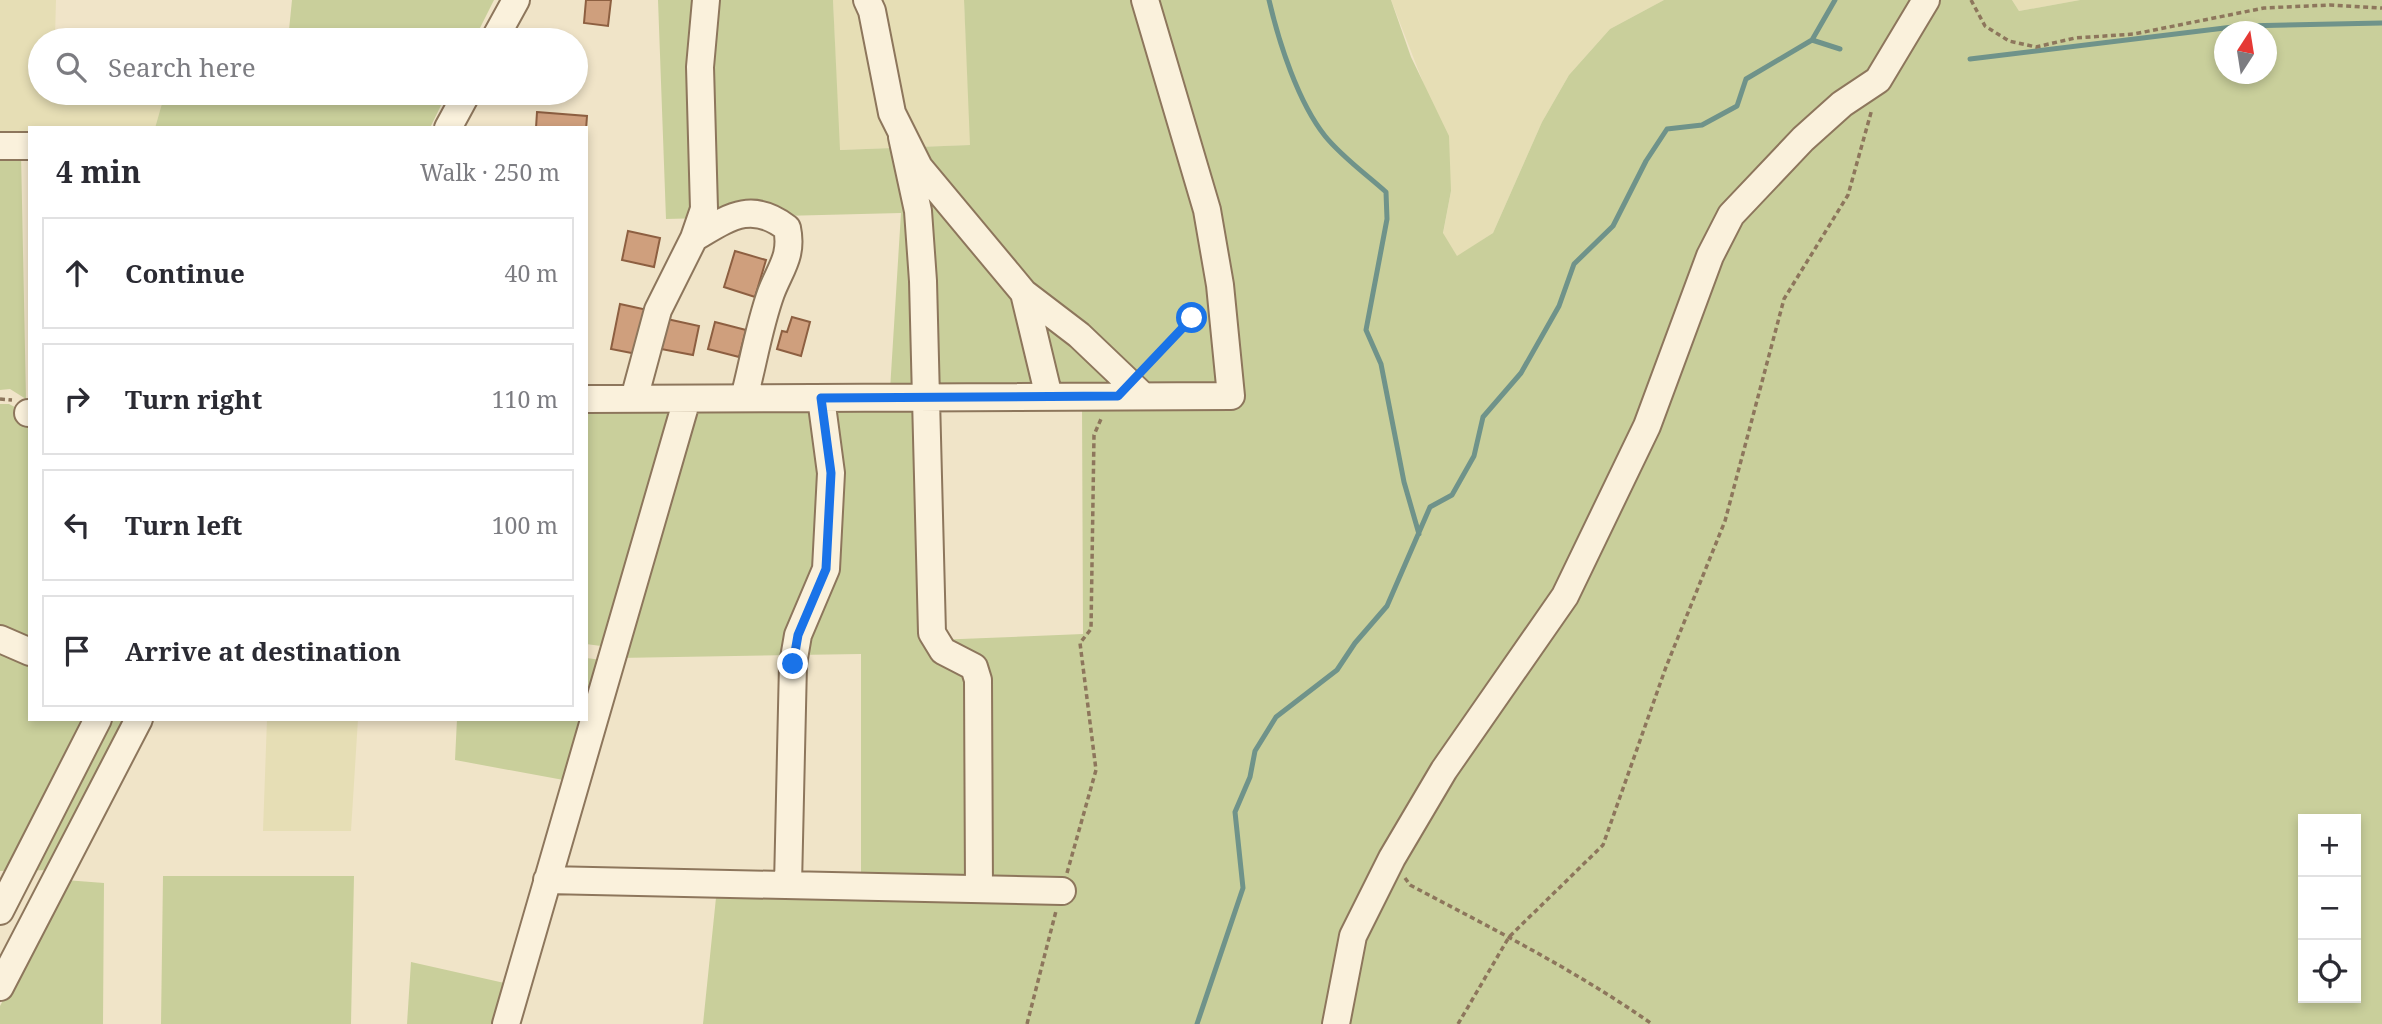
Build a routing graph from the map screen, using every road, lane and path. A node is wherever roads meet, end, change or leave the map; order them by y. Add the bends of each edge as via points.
1 (516, 0) edge
2 (706, 0) edge
3 (867, 0) edge
4 (1926, 0) edge
5 (1972, 0) edge
6 (1142, 6) edge
7 (2382, 8) edge
8 (501, 28) edge
9 (1878, 80) junction
10 (460, 105) edge
11 (449, 126) edge
12 (902, 137) junction
13 (0, 146) edge
14 (28, 146) edge
15 (694, 238) junction
16 (1220, 285) junction
17 (1024, 293) junction
18 (1130, 392) junction
19 (925, 397) junction
20 (1049, 397) junction
21 (744, 398) junction
22 (821, 398) junction
23 (588, 399) edge
24 (634, 399) junction
25 (687, 399) junction
26 (0, 639) edge
27 (28, 651) edge
28 (599, 652) edge
29 (588, 700) edge
30 (97, 721) edge
31 (138, 721) edge
32 (583, 721) edge
33 (1392, 858) junction
34 (547, 880) junction
35 (788, 885) junction
36 (979, 889) junction
37 (1062, 891) junction
38 (0, 911) edge
39 (1509, 937) junction
40 (0, 987) edge
41 (506, 1024) edge
42 (1027, 1024) edge
43 (1336, 1024) edge
44 (1458, 1024) edge
45 (1652, 1024) edge

1 - 8 street
2 - 15 street via 700,66 704,209
3 - 12 street via 892,113
4 - 9 street
5 - 7 path via 1985,26 2009,41 2036,47 2075,38 2134,34 2264,8
6 - 16 street via 1207,210
9 - 33 street via 1803,139 1731,215 1710,256 1643,436 1565,596 1444,770
9 - 39 path via 1848,195 1784,299 1724,521 1603,845
10 - 11 street
12 - 17 street via 941,198
12 - 19 street via 918,211
13 - 14 street
15 - 21 street via 737,215 753,212 787,228 791,245 771,293
15 - 24 street via 657,310
16 - 18 path
16 - 18 street via 1231,396
17 - 18 street via 1079,335
17 - 20 street
18 - 20 street
18 - 37 path via 1102,417 1094,435 1091,629 1080,643 1096,770
19 - 20 street
19 - 22 street
19 - 36 street via 932,634 943,652 974,667 978,680
21 - 22 street
21 - 25 street
22 - 35 street via 831,473 826,569 798,635 793,664
23 - 24 street
24 - 25 street
25 - 28 street
26 - 27 street
28 - 29 street
30 - 38 street
31 - 40 street
32 - 34 street
33 - 39 path via 1410,885
33 - 43 street via 1353,936
34 - 35 street
34 - 41 street
35 - 36 street
36 - 37 street
37 - 42 path
39 - 44 path
39 - 45 path via 1607,992

